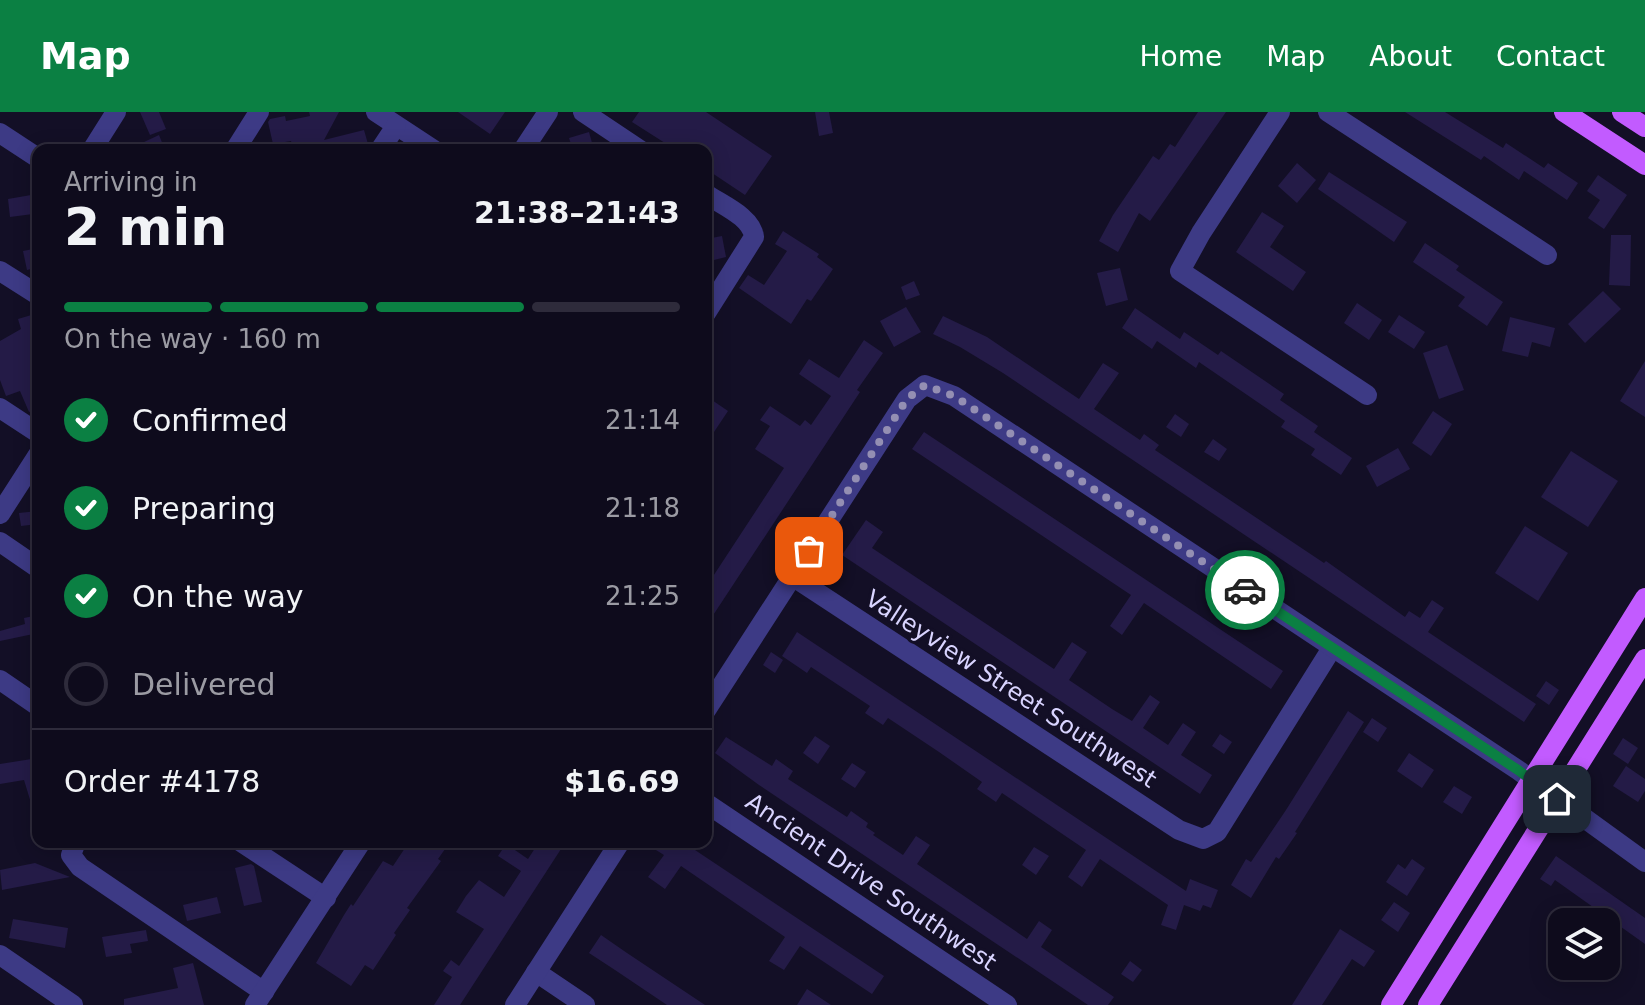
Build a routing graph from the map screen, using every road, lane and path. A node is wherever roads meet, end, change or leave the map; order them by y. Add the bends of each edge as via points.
1 (116, 112) edge
2 (259, 112) edge
3 (376, 112) edge
4 (548, 112) edge
5 (583, 112) edge
6 (1280, 112) edge
7 (1328, 112) edge
8 (1564, 112) edge
9 (1622, 112) edge
10 (396, 126) junction
11 (1645, 127) edge
12 (0, 133) edge
13 (96, 144) edge
14 (239, 144) edge
15 (384, 144) edge
16 (424, 144) edge
17 (527, 144) edge
18 (631, 144) edge
19 (32, 154) edge
20 (1645, 165) edge
21 (712, 198) edge
22 (1547, 255) dead end
23 (3, 280) edge
24 (32, 292) edge
25 (712, 304) edge
26 (1367, 395) dead end
27 (0, 408) edge
28 (32, 429) edge
29 (32, 464) edge
30 (0, 514) edge
31 (0, 542) edge
32 (32, 564) edge
33 (792, 576) junction
34 (1645, 598) edge
35 (1332, 648) junction
36 (1645, 659) edge
37 (0, 680) edge
38 (712, 701) edge
39 (32, 702) edge
40 (1531, 780) junction
41 (1557, 799) junction
42 (712, 807) edge
43 (74, 848) edge
44 (250, 848) edge
45 (357, 848) edge
46 (616, 848) edge
47 (1645, 862) edge
48 (326, 898) junction
49 (0, 955) edge
50 (536, 972) junction
51 (260, 999) edge
52 (73, 1005) edge
53 (515, 1005) edge
54 (585, 1005) edge
55 (1007, 1005) edge
56 (1391, 1005) edge
57 (1428, 1005) edge

1 - 13 street
2 - 14 street
3 - 10 street
4 - 17 street
5 - 18 street
6 - 26 street via 1180,271
7 - 22 street
8 - 20 main road
9 - 11 main road
10 - 15 street
10 - 16 street
12 - 19 street
21 - 25 street via 746,220 754,232
23 - 24 street
27 - 28 street
29 - 30 street
31 - 32 street
33 - 35 street via 907,399 925,385 954,396
33 - 35 street, Valleyview Street Southwest via 1179,830 1203,839 1217,832
33 - 38 street
34 - 40 main road
35 - 40 street
36 - 41 main road
37 - 39 street
40 - 41 street
40 - 56 main road
41 - 47 street
41 - 57 main road
42 - 55 street, Ancient Drive Southwest
43 - 51 street via 80,867
44 - 48 street
45 - 48 street
46 - 50 street
48 - 51 street
49 - 52 street
50 - 53 street
50 - 54 street

